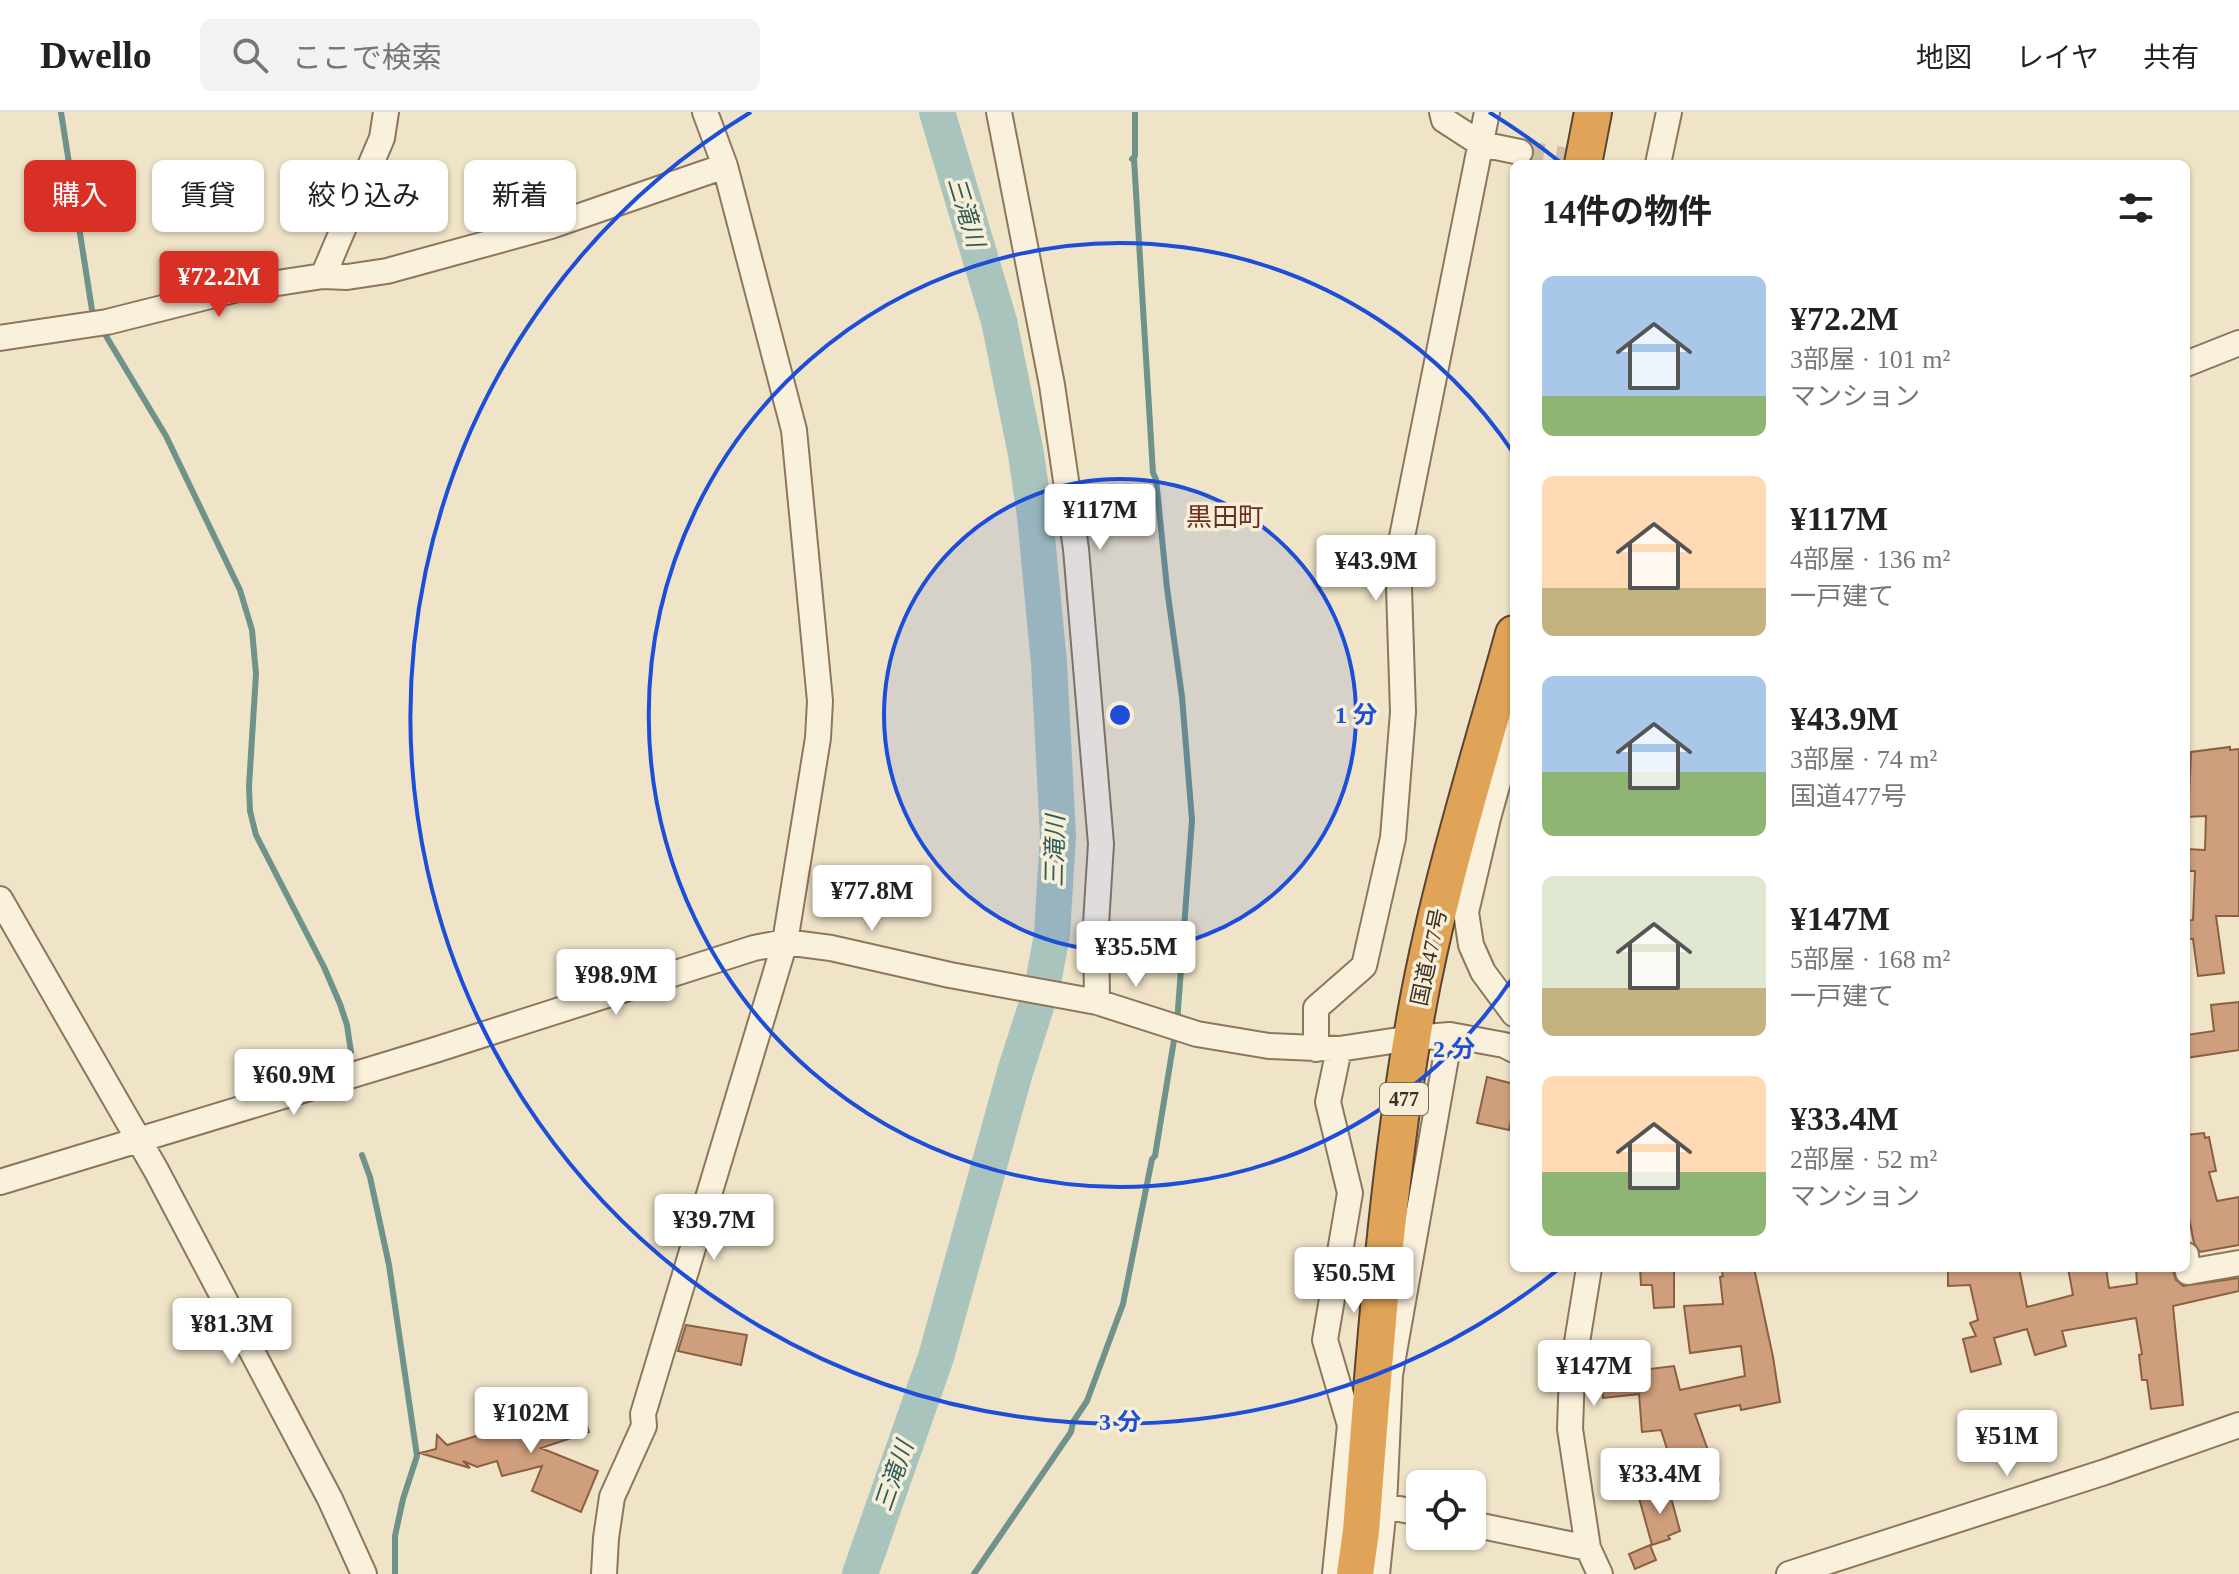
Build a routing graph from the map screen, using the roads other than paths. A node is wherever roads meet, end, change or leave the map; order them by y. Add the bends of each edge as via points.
1 (386, 112) edge
2 (705, 112) edge
3 (999, 112) edge
4 (1442, 112) edge
5 (1487, 112) edge
6 (1593, 112) edge
7 (1669, 112) edge
8 (1481, 144) junction
9 (1520, 152) tunnel mouth
10 (1584, 160) edge
11 (1659, 160) edge
12 (725, 166) junction
13 (323, 276) junction
14 (0, 338) edge
15 (2239, 343) edge
16 (2190, 362) edge
17 (1510, 649) edge
18 (1510, 739) edge
19 (0, 899) edge
20 (785, 942) junction
21 (1094, 1002) junction
22 (1510, 1009) edge
23 (1450, 1035) junction
24 (1412, 1038) junction
25 (1510, 1048) edge
26 (1327, 1049) junction
27 (139, 1138) junction
28 (0, 1182) edge
29 (2239, 1263) edge
30 (1588, 1272) edge
31 (2190, 1272) edge
32 (2239, 1425) edge
33 (1384, 1506) junction
34 (1406, 1510) edge
35 (1486, 1527) edge
36 (1588, 1548) junction
37 (364, 1574) edge
38 (604, 1574) edge
39 (1335, 1574) edge
40 (1355, 1574) edge
41 (1377, 1574) edge
42 (1600, 1574) edge
43 (1789, 1574) edge

1 - 13 street via 382,138
2 - 12 street
3 - 21 street via 1052,385 1076,549 1101,844
4 - 8 street via 1444,120
5 - 8 street
6 - 10 highway
7 - 11 street
8 - 9 street
8 - 26 street via 1398,557 1403,712 1393,838 1364,966 1316,1008
12 - 13 street via 461,251 387,271
12 - 20 street via 794,430 820,701
13 - 14 street via 238,289 98,324
15 - 16 street
17 - 24 highway, 国道477号 / 477 via 1432,935
18 - 22 street via 1466,912 1471,945 1483,972
19 - 27 street
20 - 21 street
20 - 27 street
20 - 38 street via 643,1414 644,1426 612,1497
21 - 26 street via 1197,1034
23 - 24 street
23 - 25 street
23 - 33 street via 1390,1375
24 - 26 street
24 - 40 highway, 国道477号 / 477 via 1382,1261
26 - 39 street via 1328,1102 1350,1193 1325,1340 1350,1425
27 - 28 street
27 - 37 street via 330,1499
29 - 31 street
30 - 36 street via 1572,1373 1570,1429
32 - 43 street
33 - 34 street
33 - 41 street
35 - 36 street
36 - 42 street

